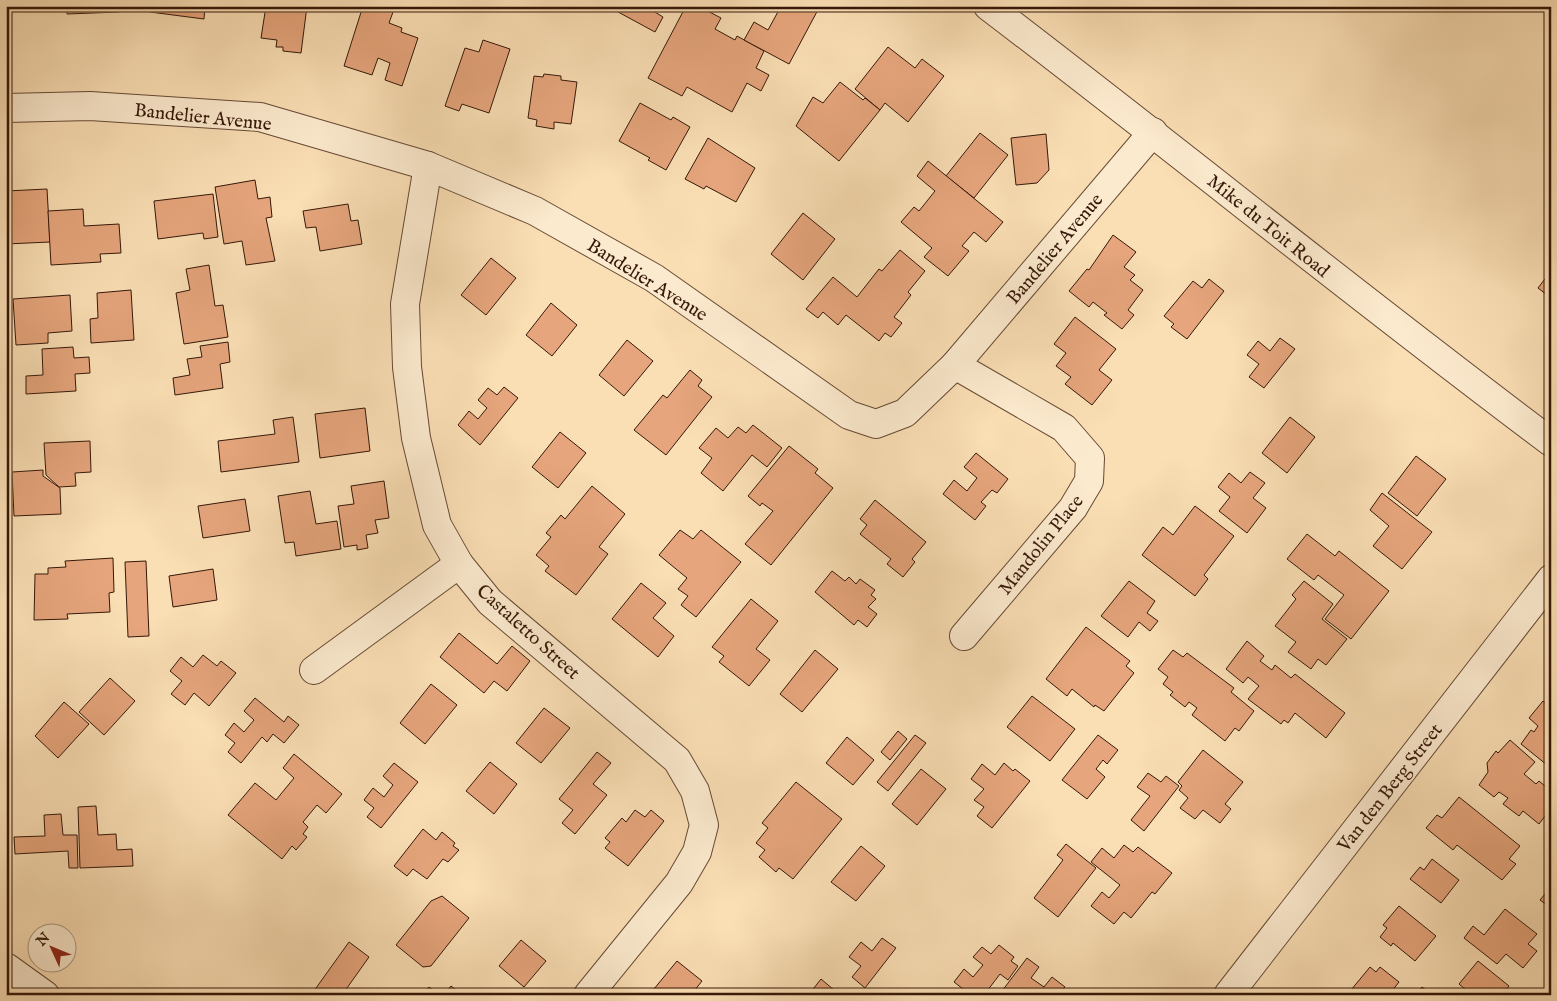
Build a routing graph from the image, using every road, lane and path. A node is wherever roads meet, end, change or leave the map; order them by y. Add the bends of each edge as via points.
1 (988, 6) edge
2 (6, 108) edge
3 (1153, 132) junction
4 (428, 166) junction
5 (955, 365) junction
6 (1551, 442) edge
7 (459, 564) junction
8 (1551, 579) edge
9 (964, 636) dead end
10 (314, 670) dead end
11 (6, 967) edge
12 (46, 995) edge
13 (588, 995) edge
14 (1228, 995) edge

1 - 3 street, Mike du Toit Road
2 - 4 street, Bandelier Avenue via 90,106 260,117
3 - 5 street, Bandelier Avenue
3 - 6 street, Mike du Toit Road via 1398,328
4 - 5 street, Bandelier Avenue via 535,211 654,278 849,415 876,424 905,414
4 - 7 street, Castaletto Street via 406,304 407,367 416,438 437,526
5 - 9 street, Mandolin Place via 1064,428 1090,458 1089,481 1073,508
7 - 10 street
7 - 13 street, Castaletto Street via 490,602 677,760 695,791 704,825 697,852 679,883
8 - 14 street, Van den Berg Street
11 - 12 street

